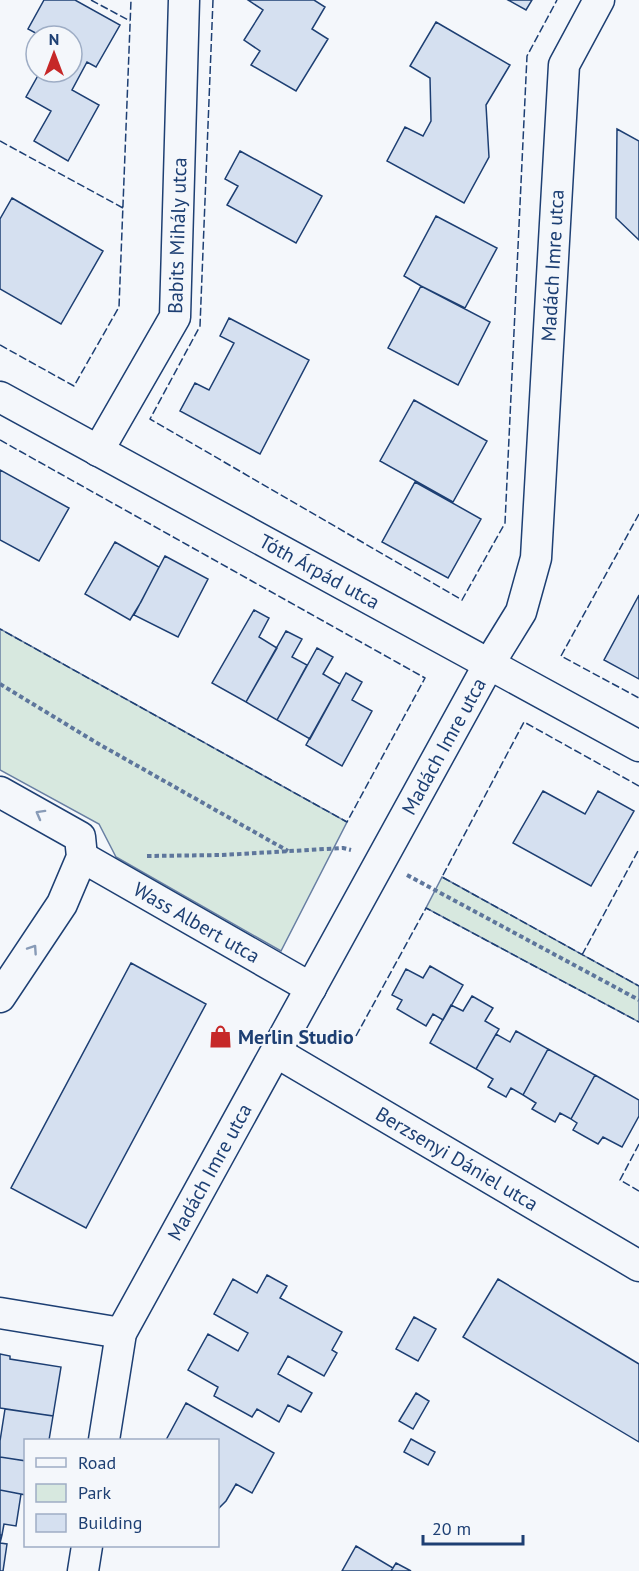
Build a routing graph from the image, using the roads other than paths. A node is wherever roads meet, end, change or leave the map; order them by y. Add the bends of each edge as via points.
1 (184, 0) edge
2 (599, 0) edge
3 (0, 397) edge
4 (98, 451) junction
5 (489, 664) junction
6 (639, 746) edge
7 (0, 792) edge
8 (82, 857) junction
9 (311, 988) junction
10 (0, 997) edge
11 (276, 1052) junction
12 (639, 1266) edge
13 (0, 1313) edge
14 (121, 1333) junction
15 (104, 1439) edge

1 - 4 street, Babits Mihály utca via 175,317
2 - 5 street, Madách Imre utca via 564,65 536,558 521,612
3 - 4 street, Tóth Árpád utca
4 - 5 street, Tóth Árpád utca
5 - 6 street, Tóth Árpád utca
5 - 9 street, Madách Imre utca
8 -> 7 street via 80,837
8 - 9 street, Wass Albert utca
10 -> 8 street via 62,904
9 - 11 street, Madách Imre utca
11 - 12 street, Berzsenyi Dániel utca
11 - 14 street, Madách Imre utca
13 - 14 street
14 - 15 street, Madách Imre utca

